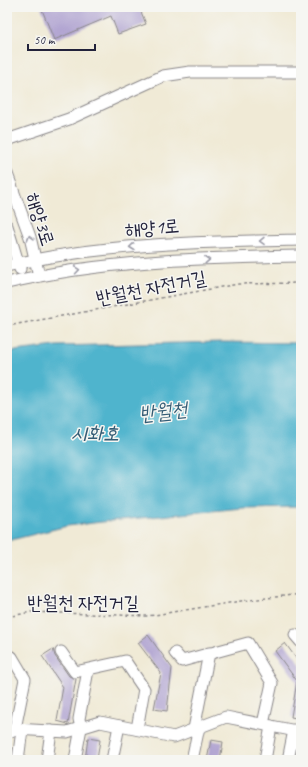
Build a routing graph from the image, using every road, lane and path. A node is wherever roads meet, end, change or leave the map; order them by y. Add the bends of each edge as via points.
1 (301, 72) edge
2 (7, 140) edge
3 (7, 174) edge
4 (7, 226) edge
5 (301, 240) edge
6 (301, 256) edge
7 (35, 260) junction
8 (18, 263) junction
9 (7, 266) edge
10 (39, 276) junction
11 (23, 279) junction
12 (7, 283) edge
13 (301, 283) edge
14 (7, 326) edge
15 (301, 594) edge
16 (7, 617) edge
17 (61, 652) dead end
18 (175, 653) dead end
19 (209, 653) junction
20 (7, 658) edge
21 (88, 670) junction
22 (267, 725) junction
23 (119, 726) junction
24 (81, 728) junction
25 (196, 728) junction
26 (137, 729) junction
27 (15, 730) edge
28 (51, 731) junction
29 (297, 731) edge
30 (18, 760) edge
31 (47, 760) edge
32 (75, 760) edge
33 (112, 760) edge
34 (192, 760) edge
35 (265, 760) edge
36 (288, 760) edge

1 - 2 street via 190,72 163,76 69,119
7 -> 3 street, 해양3로 via 30,237
4 - 8 street, 해양3로
5 -> 7 street, 해양1로 via 155,245 66,254
10 -> 6 street, 해양1로 via 157,262
7 - 8 street, 해양1로
7 - 10 street, 해양3로
8 - 9 street, 해양1로
8 - 11 street, 해양3로
10 - 11 street, 해양1로
11 - 12 street, 해양1로
13 - 14 path, 반월천 자전거길 via 238,284
15 - 16 path, 반월천 자전거길 via 148,616 31,612
17 - 21 street via 76,672
18 - 19 street via 182,660
19 - 22 street via 248,643 272,683
19 - 25 street
20 - 27 street via 12,657 24,679
21 - 24 street via 79,719
21 - 26 street via 125,661 144,689
22 - 25 street via 226,717
22 - 29 street
22 - 35 street
23 - 24 street via 100,722
23 - 26 street
23 - 33 street
24 - 28 street via 67,732
24 - 32 street
25 - 26 street via 174,737
25 - 34 street
27 - 28 street
27 - 30 street
28 - 31 street
29 - 36 street

